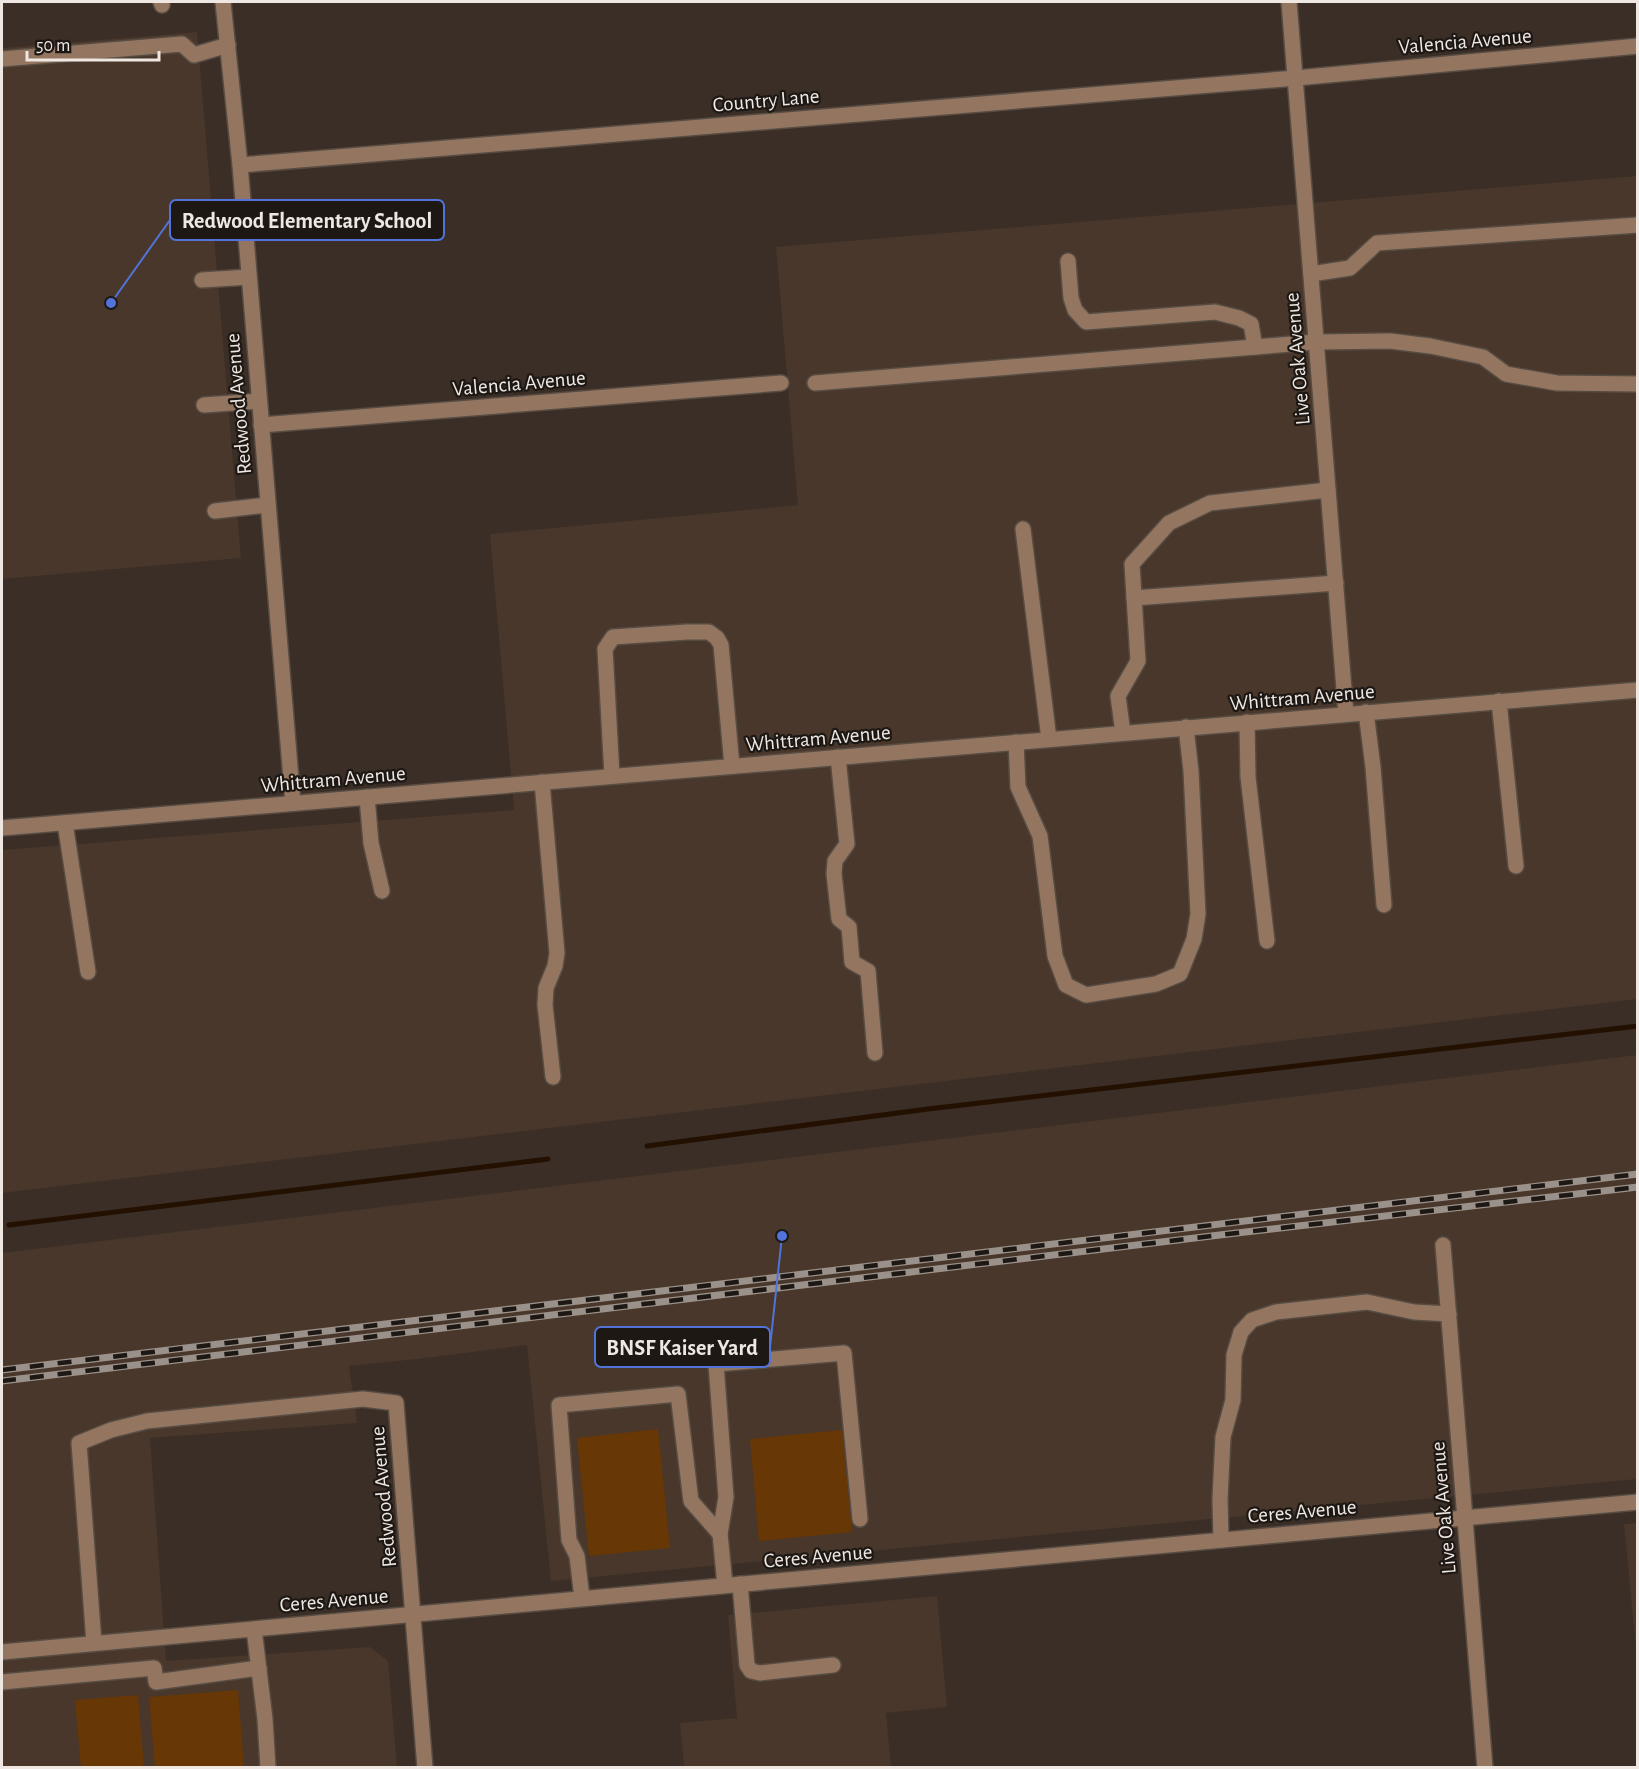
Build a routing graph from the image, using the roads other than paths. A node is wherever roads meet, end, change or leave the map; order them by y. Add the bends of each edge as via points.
1 (223, 2) edge
2 (1289, 2) edge
3 (228, 45) junction
4 (1638, 46) edge
5 (2, 59) edge
6 (1296, 78) junction
7 (240, 165) junction
8 (1638, 225) edge
9 (1068, 261) dead end
10 (1311, 274) junction
11 (249, 278) junction
12 (202, 280) dead end
13 (1316, 342) junction
14 (1256, 347) junction
15 (781, 383) dead end
16 (815, 383) dead end
17 (1638, 384) edge
18 (258, 401) junction
19 (204, 405) dead end
20 (261, 425) junction
21 (1328, 490) junction
22 (267, 505) junction
23 (215, 511) dead end
24 (1023, 529) dead end
25 (1336, 583) junction
26 (1134, 598) junction
27 (1638, 690) edge
28 (1499, 701) junction
29 (1366, 712) junction
30 (1346, 714) junction
31 (1247, 722) junction
32 (1186, 728) junction
33 (1123, 733) junction
34 (1049, 739) junction
35 (1016, 742) junction
36 (838, 757) junction
37 (732, 766) junction
38 (612, 776) junction
39 (542, 782) junction
40 (368, 797) junction
41 (293, 803) junction
42 (65, 823) junction
43 (2, 828) edge
44 (1516, 866) dead end
45 (382, 891) dead end
46 (1384, 905) dead end
47 (1267, 941) dead end
48 (88, 972) dead end
49 (875, 1053) dead end
50 (553, 1077) dead end
51 (1443, 1245) dead end
52 (1449, 1314) junction
53 (1638, 1502) edge
54 (1465, 1518) junction
55 (860, 1519) dead end
56 (720, 1534) junction
57 (1221, 1540) junction
58 (732, 1585) junction
59 (582, 1598) junction
60 (414, 1614) junction
61 (254, 1629) junction
62 (94, 1643) junction
63 (2, 1652) edge
64 (833, 1665) dead end
65 (259, 1668) junction
66 (2, 1682) edge
67 (268, 1767) edge
68 (425, 1767) edge
69 (1485, 1767) edge

1 - 3 street, Redwood Avenue
2 - 6 street, Live Oak Avenue
3 - 5 street via 194,55 182,44
3 - 7 street, Redwood Avenue
4 - 6 street, Valencia Avenue
6 - 7 street, Country Lane
6 - 10 street, Live Oak Avenue
7 - 11 street, Redwood Avenue
8 - 10 street via 1377,243 1350,268
9 - 14 street via 1071,298 1086,322 1215,312 1251,324
10 - 13 street, Live Oak Avenue
11 - 12 street
11 - 18 street, Redwood Avenue
13 - 14 street
13 - 17 street via 1390,341 1430,346 1483,357 1506,374 1557,384
13 - 21 street, Live Oak Avenue
14 - 16 street
15 - 20 street, Valencia Avenue
18 - 19 street
18 - 20 street, Redwood Avenue
20 - 22 street, Redwood Avenue
21 - 25 street, Live Oak Avenue
21 - 26 street via 1210,503 1169,523 1132,564
22 - 23 street
22 - 41 street, Redwood Avenue
24 - 34 street
25 - 26 street
25 - 30 street, Live Oak Avenue
26 - 33 street via 1138,661 1118,696
27 - 28 street, Whittram Avenue
28 - 29 street, Whittram Avenue
28 - 44 street
29 - 30 street, Whittram Avenue
29 - 46 street
30 - 31 street, Whittram Avenue
31 - 32 street, Whittram Avenue
31 - 47 street via 1248,777
32 - 33 street, Whittram Avenue
32 - 35 street via 1198,914 1194,939 1180,974 1156,984 1086,995 1065,985 1055,956 1040,836 1018,787
33 - 34 street, Whittram Avenue
34 - 35 street, Whittram Avenue
35 - 36 street, Whittram Avenue
36 - 37 street, Whittram Avenue
36 - 49 street via 847,844 835,861 839,919 849,927 852,962 868,971
37 - 38 street, Whittram Avenue
37 - 38 street via 721,645 717,638 709,632 632,635 613,637 605,649
38 - 39 street, Whittram Avenue
39 - 40 street, Whittram Avenue
39 - 50 street via 557,953 545,1005
40 - 41 street, Whittram Avenue
40 - 45 street
41 - 42 street, Whittram Avenue
42 - 43 street, Whittram Avenue
42 - 48 street
51 - 52 street, Live Oak Avenue
52 - 54 street, Live Oak Avenue
52 - 57 street via 1414,1312 1367,1302 1276,1312 1252,1320 1241,1332 1234,1355 1233,1400 1223,1437
53 - 54 street, Ceres Avenue
54 - 57 street, Ceres Avenue
54 - 69 street, Live Oak Avenue
55 - 56 street via 844,1353 716,1364 726,1497
56 - 58 street
56 - 59 street via 691,1501 678,1394 560,1405 569,1540 577,1556
57 - 58 street, Ceres Avenue
58 - 59 street, Ceres Avenue
58 - 64 street via 751,1671
59 - 60 street, Ceres Avenue
60 - 61 street, Ceres Avenue
60 - 62 street, Redwood Avenue via 396,1403 363,1399 147,1421 79,1443
60 - 68 street, Redwood Avenue
61 - 62 street, Ceres Avenue
61 - 65 street
62 - 63 street, Ceres Avenue
65 - 66 street via 156,1682 154,1668
65 - 67 street

